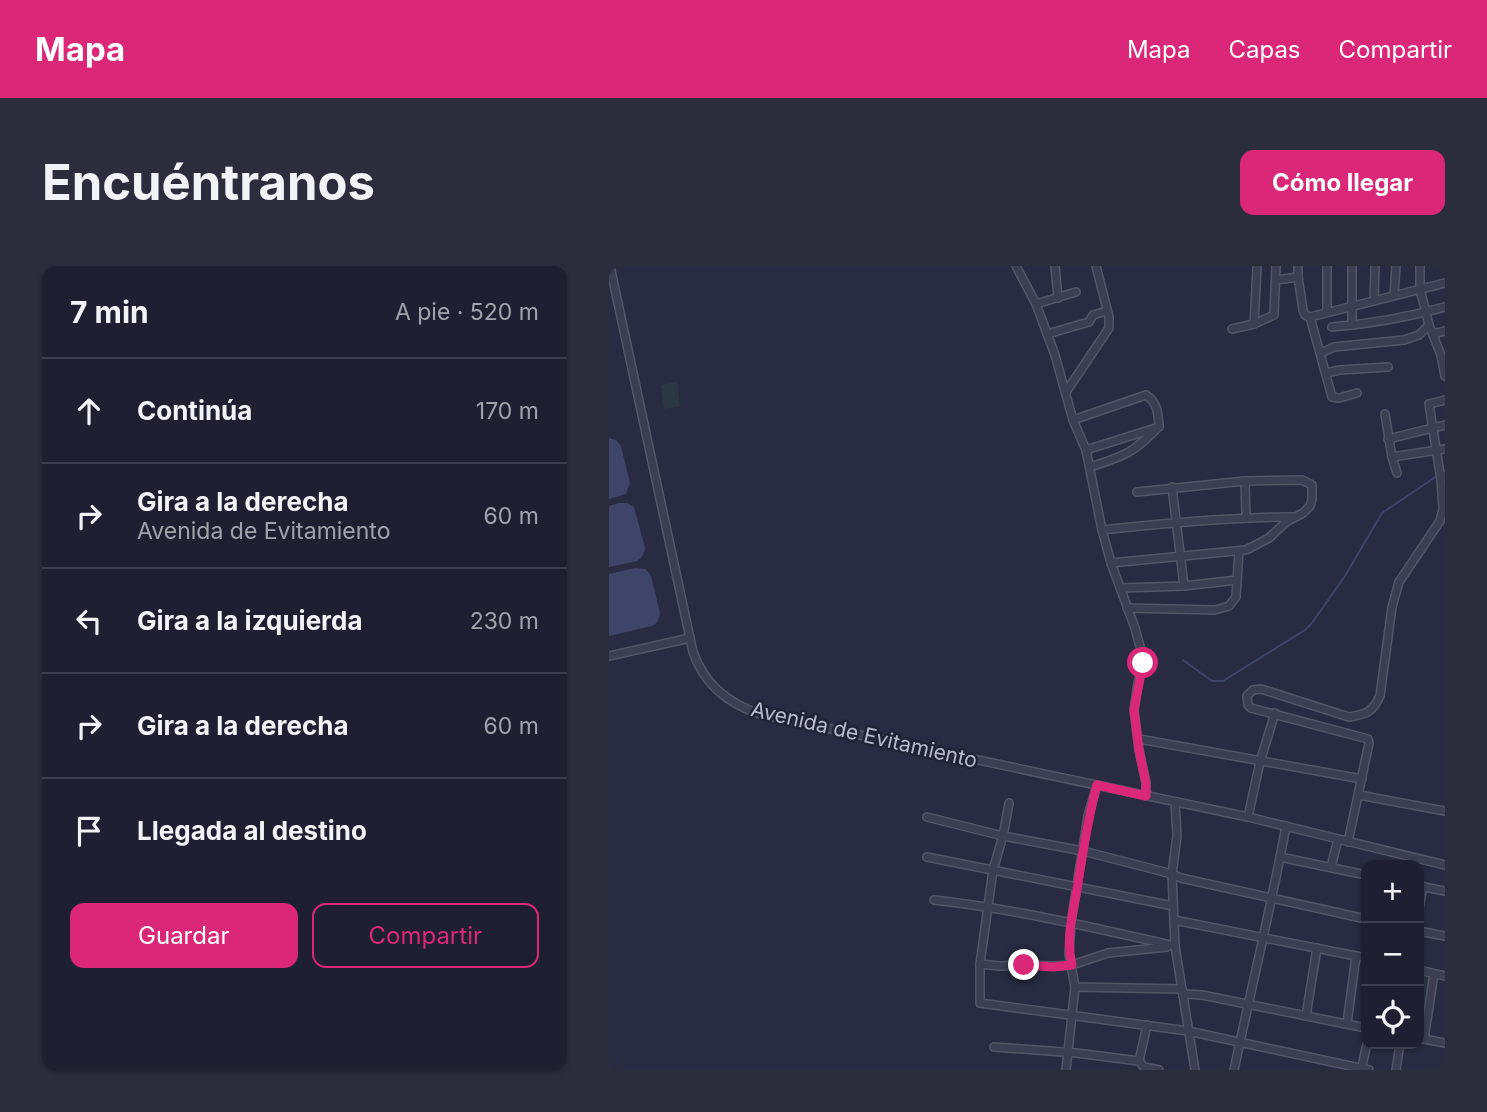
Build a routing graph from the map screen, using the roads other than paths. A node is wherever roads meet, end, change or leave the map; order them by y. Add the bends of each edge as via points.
1 (610, 266) edge
2 (1016, 266) edge
3 (1055, 266) edge
4 (1096, 266) edge
5 (1276, 266) edge
6 (1298, 266) edge
7 (1327, 266) edge
8 (1352, 266) edge
9 (1375, 266) edge
10 (1396, 266) edge
11 (1420, 266) edge
12 (1257, 268) dead end
13 (1298, 277) junction
14 (1276, 280) junction
15 (1445, 283) edge
16 (1420, 289) junction
17 (1076, 292) dead end
18 (1394, 295) junction
19 (609, 298) edge
20 (1058, 298) junction
21 (1374, 301) junction
22 (1036, 304) junction
23 (618, 307) junction
24 (1351, 307) junction
25 (1445, 307) edge
26 (1107, 311) junction
27 (1426, 312) junction
28 (1327, 313) junction
29 (1310, 317) junction
30 (1254, 324) junction
31 (1352, 325) junction
32 (1429, 325) junction
33 (1332, 327) dead end
34 (1232, 329) dead end
35 (1445, 331) edge
36 (1047, 334) junction
37 (1433, 334) junction
38 (1321, 353) junction
39 (1443, 355) edge
40 (1388, 367) dead end
41 (1327, 373) junction
42 (1445, 376) edge
43 (1066, 392) junction
44 (1357, 393) dead end
45 (1445, 400) edge
46 (1385, 414) dead end
47 (1073, 420) junction
48 (1445, 425) edge
49 (1159, 426) junction
50 (1434, 428) junction
51 (1388, 439) junction
52 (1086, 450) junction
53 (1441, 450) edge
54 (1392, 457) junction
55 (1090, 467) junction
56 (1397, 473) dead end
57 (1443, 477) edge
58 (1245, 481) junction
59 (1172, 488) junction
60 (1137, 492) dead end
61 (1246, 517) junction
62 (1296, 517) junction
63 (1176, 521) junction
64 (1102, 530) junction
65 (1239, 551) junction
66 (1180, 555) junction
67 (1111, 562) junction
68 (1237, 580) junction
69 (1184, 586) junction
70 (1121, 588) junction
71 (1127, 608) junction
72 (689, 638) junction
73 (609, 656) edge
74 (1275, 713) junction
75 (1139, 739) junction
76 (1260, 762) junction
77 (1362, 779) junction
78 (1097, 785) junction
79 (1359, 795) junction
80 (1146, 796) junction
81 (1175, 802) junction
82 (1009, 803) dead end
83 (1445, 811) edge
84 (927, 817) dead end
85 (1248, 817) junction
86 (1286, 826) junction
87 (1003, 836) junction
88 (1338, 839) junction
89 (1348, 842) junction
90 (1083, 851) junction
91 (927, 857) dead end
92 (1280, 857) junction
93 (1445, 864) edge
94 (1331, 867) junction
95 (993, 870) junction
96 (1172, 874) junction
97 (1361, 874) edge
98 (1078, 887) junction
99 (1424, 887) edge
100 (1445, 891) edge
101 (1272, 898) junction
102 (935, 900) dead end
103 (1173, 906) junction
104 (988, 908) junction
105 (1361, 918) edge
106 (1174, 919) junction
107 (1071, 923) junction
108 (1424, 932) edge
109 (1445, 936) edge
110 (1264, 937) junction
111 (1175, 946) junction
112 (1317, 948) junction
113 (1356, 956) junction
114 (1361, 957) edge
115 (980, 964) junction
116 (1072, 965) junction
117 (1424, 971) edge
118 (1434, 974) junction
119 (1445, 976) edge
120 (1075, 987) junction
121 (1183, 992) junction
122 (1247, 1004) junction
123 (1073, 1016) junction
124 (1306, 1016) junction
125 (1347, 1024) junction
126 (1147, 1026) junction
127 (1361, 1027) edge
128 (1424, 1028) edge
129 (1188, 1031) junction
130 (1424, 1039) edge
131 (1240, 1042) junction
132 (1445, 1043) edge
133 (994, 1047) dead end
134 (1366, 1049) edge
135 (1400, 1049) edge
136 (1066, 1052) junction
137 (1142, 1066) edge
138 (1066, 1070) edge
139 (1159, 1070) edge
140 (1195, 1070) edge
141 (1234, 1070) edge
142 (1364, 1070) edge
143 (1396, 1070) edge

1 - 23 street, Avenida de Evitamiento
2 - 22 street
3 - 20 street
4 - 26 street
5 - 14 street
6 - 13 street
7 - 28 street
8 - 24 street
9 - 21 street
10 - 18 street
11 - 16 street
12 - 30 street
13 - 14 street
13 - 29 street via 1303,310
14 - 30 street via 1274,315
15 - 16 street
16 - 18 street
16 - 27 street
17 - 20 street
18 - 21 street
19 - 23 street
20 - 22 street
21 - 24 street
22 - 36 street
23 - 72 street, Avenida de Evitamiento
24 - 28 street
24 - 31 street
25 - 27 street
26 - 36 street via 1093,315 1089,322
26 - 43 street via 1109,328
27 - 31 street
27 - 32 street
28 - 29 street
29 - 38 street
30 - 34 street
31 - 33 street
32 - 37 street
32 - 38 street via 1419,335 1403,340 1334,347
35 - 37 street
36 - 43 street
37 - 39 street
38 - 41 street
39 - 42 street
40 - 41 street
41 - 44 street via 1332,397
43 - 47 street
45 - 50 street via 1429,404
46 - 51 street
47 - 49 street via 1146,396 1157,409
47 - 52 street
48 - 50 street
49 - 52 street
49 - 55 street via 1126,455
50 - 51 street
50 - 53 street
51 - 54 street
52 - 55 street
53 - 54 street
53 - 57 street
54 - 56 street
55 - 64 street
57 - 74 street via 1440,521 1399,582 1374,709 1349,717 1261,689 1249,692 1246,700 1251,708
58 - 59 street
58 - 61 street
58 - 62 street via 1310,482 1310,506
59 - 60 street
59 - 63 street
61 - 62 street
61 - 63 street
62 - 65 street via 1269,538
63 - 64 street
63 - 66 street
64 - 67 street
65 - 66 street
65 - 68 street
66 - 67 street
66 - 69 street
67 - 70 street
68 - 69 street
68 - 71 street via 1236,597 1229,606 1215,610
69 - 70 street
70 - 71 street
71 - 75 street via 1142,659 1134,710
72 - 73 street
72 - 78 street, Avenida de Evitamiento via 708,680 744,709
74 - 76 street
74 - 77 street via 1368,738
75 - 76 street
75 - 80 street
76 - 77 street
76 - 85 street
77 - 79 street
78 - 80 street, Avenida de Evitamiento
78 - 90 street
79 - 83 street
79 - 89 street
80 - 81 street, Avenida de Evitamiento
81 - 85 street, Avenida de Evitamiento
81 - 96 street
82 - 87 street
84 - 87 street
85 - 86 street, Avenida de Evitamiento
86 - 88 street, Avenida de Evitamiento
86 - 92 street
87 - 90 street
87 - 95 street
88 - 89 street, Avenida de Evitamiento
88 - 94 street
89 - 93 street, Avenida de Evitamiento
90 - 96 street
90 - 98 street
91 - 95 street
92 - 94 street
92 - 101 street
94 - 97 street
95 - 98 street
95 - 104 street
96 - 101 street
96 - 103 street
98 - 103 street
98 - 107 street
99 - 100 street
101 - 105 street
101 - 110 street
102 - 104 street
103 - 106 street
104 - 107 street
104 - 115 street
106 - 110 street
106 - 111 street
107 - 111 street
107 - 116 street
108 - 109 street
110 - 112 street
110 - 122 street
111 - 116 street via 1108,953
111 - 121 street
112 - 113 street
112 - 124 street
113 - 114 street
113 - 125 street
115 - 116 street
115 - 123 street via 980,1003
116 - 120 street
117 - 118 street
118 - 119 street
118 - 128 street
120 - 121 street
120 - 123 street
121 - 122 street
121 - 129 street
122 - 124 street
122 - 131 street
123 - 126 street
123 - 136 street
124 - 125 street
125 - 127 street
126 - 129 street
126 - 137 street
129 - 131 street
129 - 140 street
130 - 132 street
131 - 141 street
131 - 142 street
133 - 136 street
134 - 142 street
135 - 143 street
136 - 137 street
136 - 138 street
137 - 139 street

